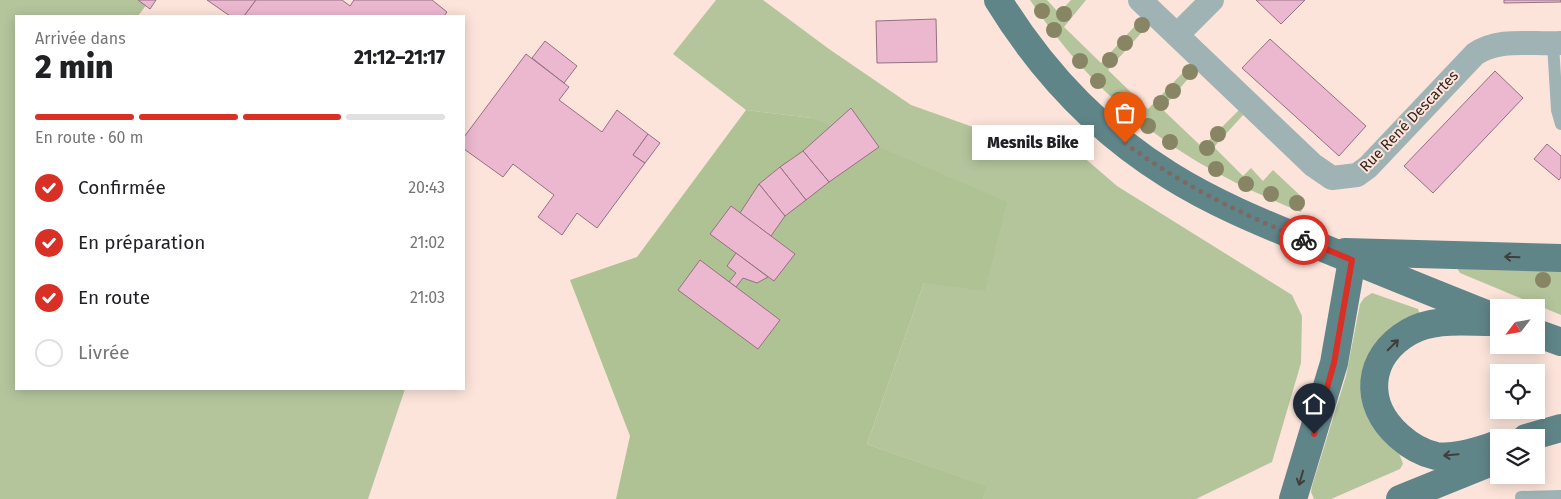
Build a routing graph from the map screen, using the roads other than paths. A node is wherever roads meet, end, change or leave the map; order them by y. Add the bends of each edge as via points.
1 (998, 0) edge
2 (1140, 0) edge
3 (1212, 0) edge
4 (1178, 34) junction
5 (1557, 43) edge
6 (1561, 124) edge
7 (1342, 256) junction
8 (1561, 258) edge
9 (1490, 316) edge
10 (1490, 321) edge
11 (1545, 336) edge
12 (1561, 342) edge
13 (1561, 428) edge
14 (1545, 433) edge
15 (1561, 438) edge
16 (1545, 443) edge
17 (1490, 446) edge
18 (1490, 463) edge
19 (1561, 496) edge
20 (1521, 497) dead end
21 (1293, 499) edge
22 (1400, 499) edge

1 - 7 main road via 1025,41 1068,93 1142,156 1208,198
2 - 4 street, Rue René Descartes
3 - 4 street
4 - 5 street, Rue René Descartes via 1313,166 1332,178 1357,175 1368,167 1484,47 1496,43
5 - 6 lane via 1557,110
8 -> 7 main road via 1380,251
7 - 9 main road
7 -> 21 main road via 1334,363
17 -> 10 main road via 1453,456 1436,456 1420,451 1390,429 1374,398 1376,371 1384,354 1398,340 1425,325
11 - 12 main road
13 - 14 main road
15 - 16 main road
18 - 22 main road
19 - 20 lane

